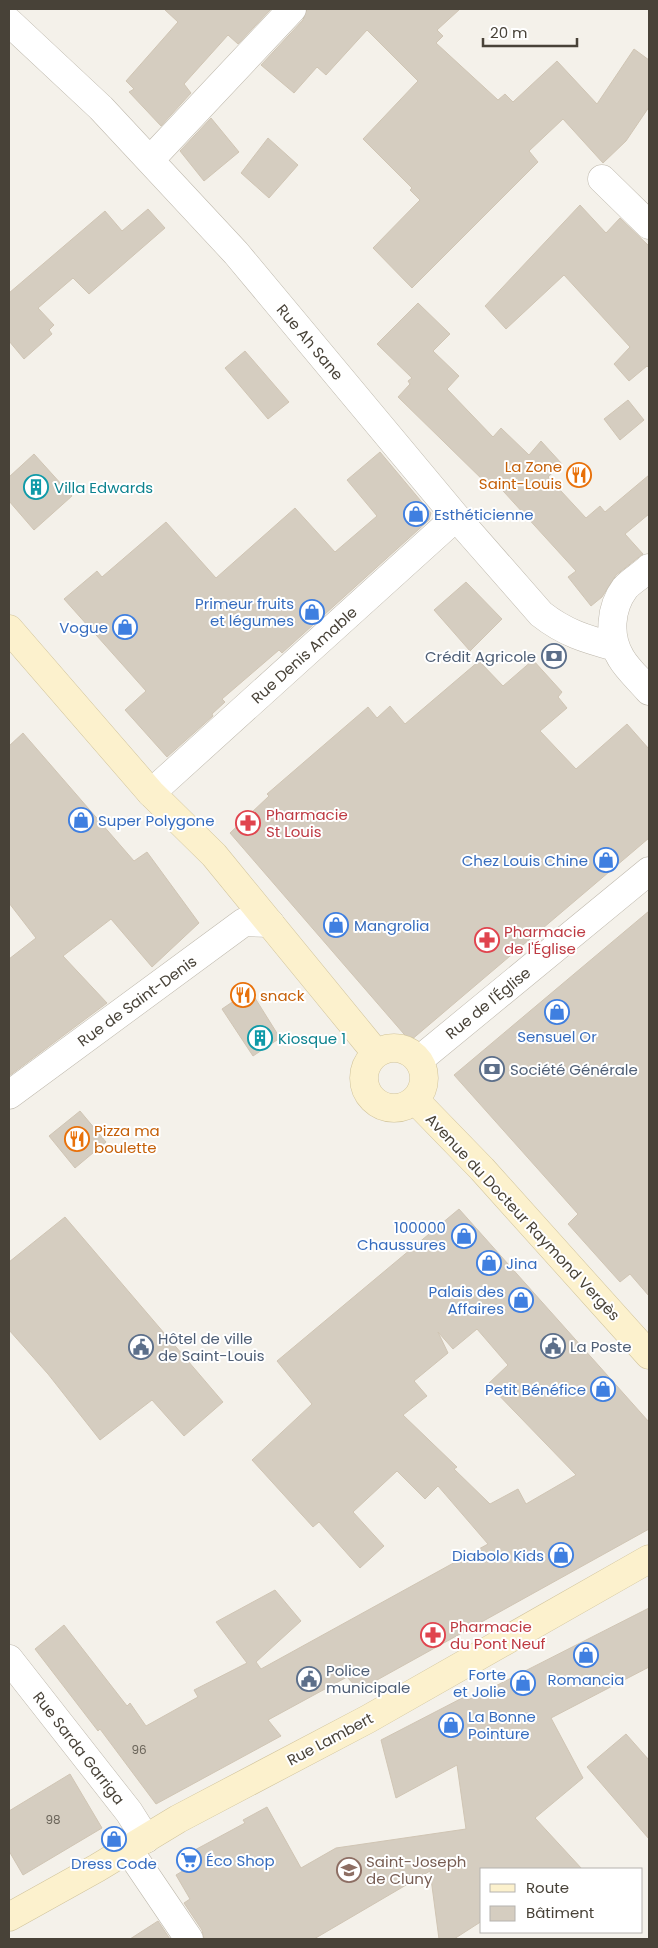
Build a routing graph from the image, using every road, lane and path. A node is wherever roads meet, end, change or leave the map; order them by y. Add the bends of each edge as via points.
1 (292, 9) edge
2 (9, 22) edge
3 (150, 160) junction
4 (602, 179) dead end
5 (649, 225) edge
6 (456, 517) junction
7 (649, 568) edge
8 (9, 629) edge
9 (615, 646) junction
10 (649, 691) edge
11 (151, 793) junction
12 (649, 871) edge
13 (257, 922) junction
14 (376, 1053) junction
15 (419, 1060) junction
16 (9, 1095) edge
17 (415, 1100) junction
18 (649, 1356) edge
19 (649, 1559) edge
20 (9, 1659) edge
21 (137, 1844) junction
22 (9, 1917) edge
23 (189, 1939) edge

1 - 3 street
2 - 3 street, Rue Ah Sane via 101,108
3 - 6 street, Rue Ah Sane via 236,253
4 - 5 street
6 - 9 street, Rue Ah Sane via 541,614 574,635
6 - 11 street, Rue Denis Amable
7 - 9 street via 626,588 615,606 612,626
8 - 11 main road
9 - 10 street via 622,660
11 - 13 main road via 201,865
12 - 15 street, Rue de l'Église
13 - 14 main road
13 - 16 street, Rue de Saint-Denis
14 - 15 main road via 394,1047 412,1053
14 - 17 main road via 365,1069 366,1089 371,1098 378,1104 397,1109
15 - 17 main road via 425,1081
17 - 18 main road, Avenue du Docteur Raymond Vergès via 482,1169
19 - 21 main road, Rue Lambert via 368,1719
20 - 21 street, Rue Sarda Garriga via 128,1812
21 - 22 main road, Rue Lambert
21 - 23 street, Rue Sarda Garriga

